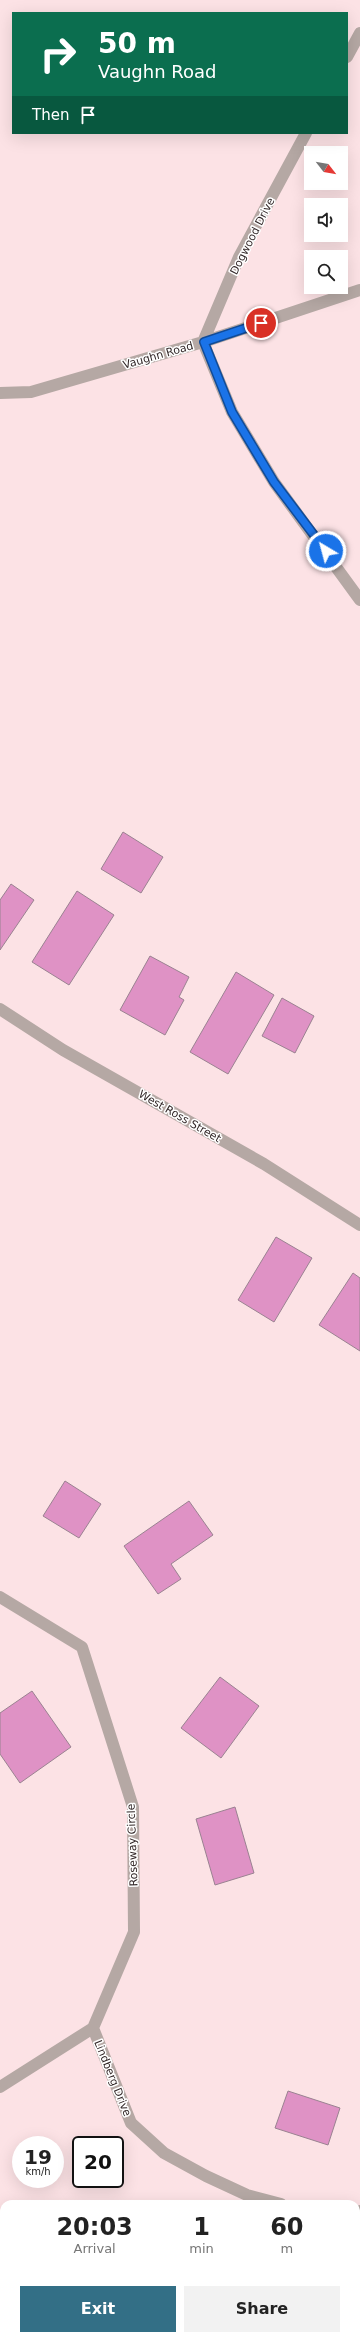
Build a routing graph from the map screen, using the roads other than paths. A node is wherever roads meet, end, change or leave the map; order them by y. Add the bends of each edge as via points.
1 (360, 33) edge
2 (348, 55) edge
3 (305, 134) edge
4 (360, 290) edge
5 (204, 342) junction
6 (0, 394) edge
7 (360, 600) edge
8 (0, 1009) edge
9 (360, 1225) edge
10 (0, 1597) edge
11 (93, 2028) junction
12 (0, 2087) edge
13 (266, 2200) edge

1 - 2 street
3 - 5 street, Dogwood Drive via 239,257
4 - 5 street, Vaughn Road
5 - 6 street, Vaughn Road via 31,392
5 - 7 street via 232,412 271,476
8 - 9 street, West Ross Street via 63,1050 264,1164
10 - 11 street, Roseway Circle via 82,1647 133,1806 134,1932
11 - 12 street
11 - 13 street, Lindberg Drive via 131,2123 164,2153 247,2195

